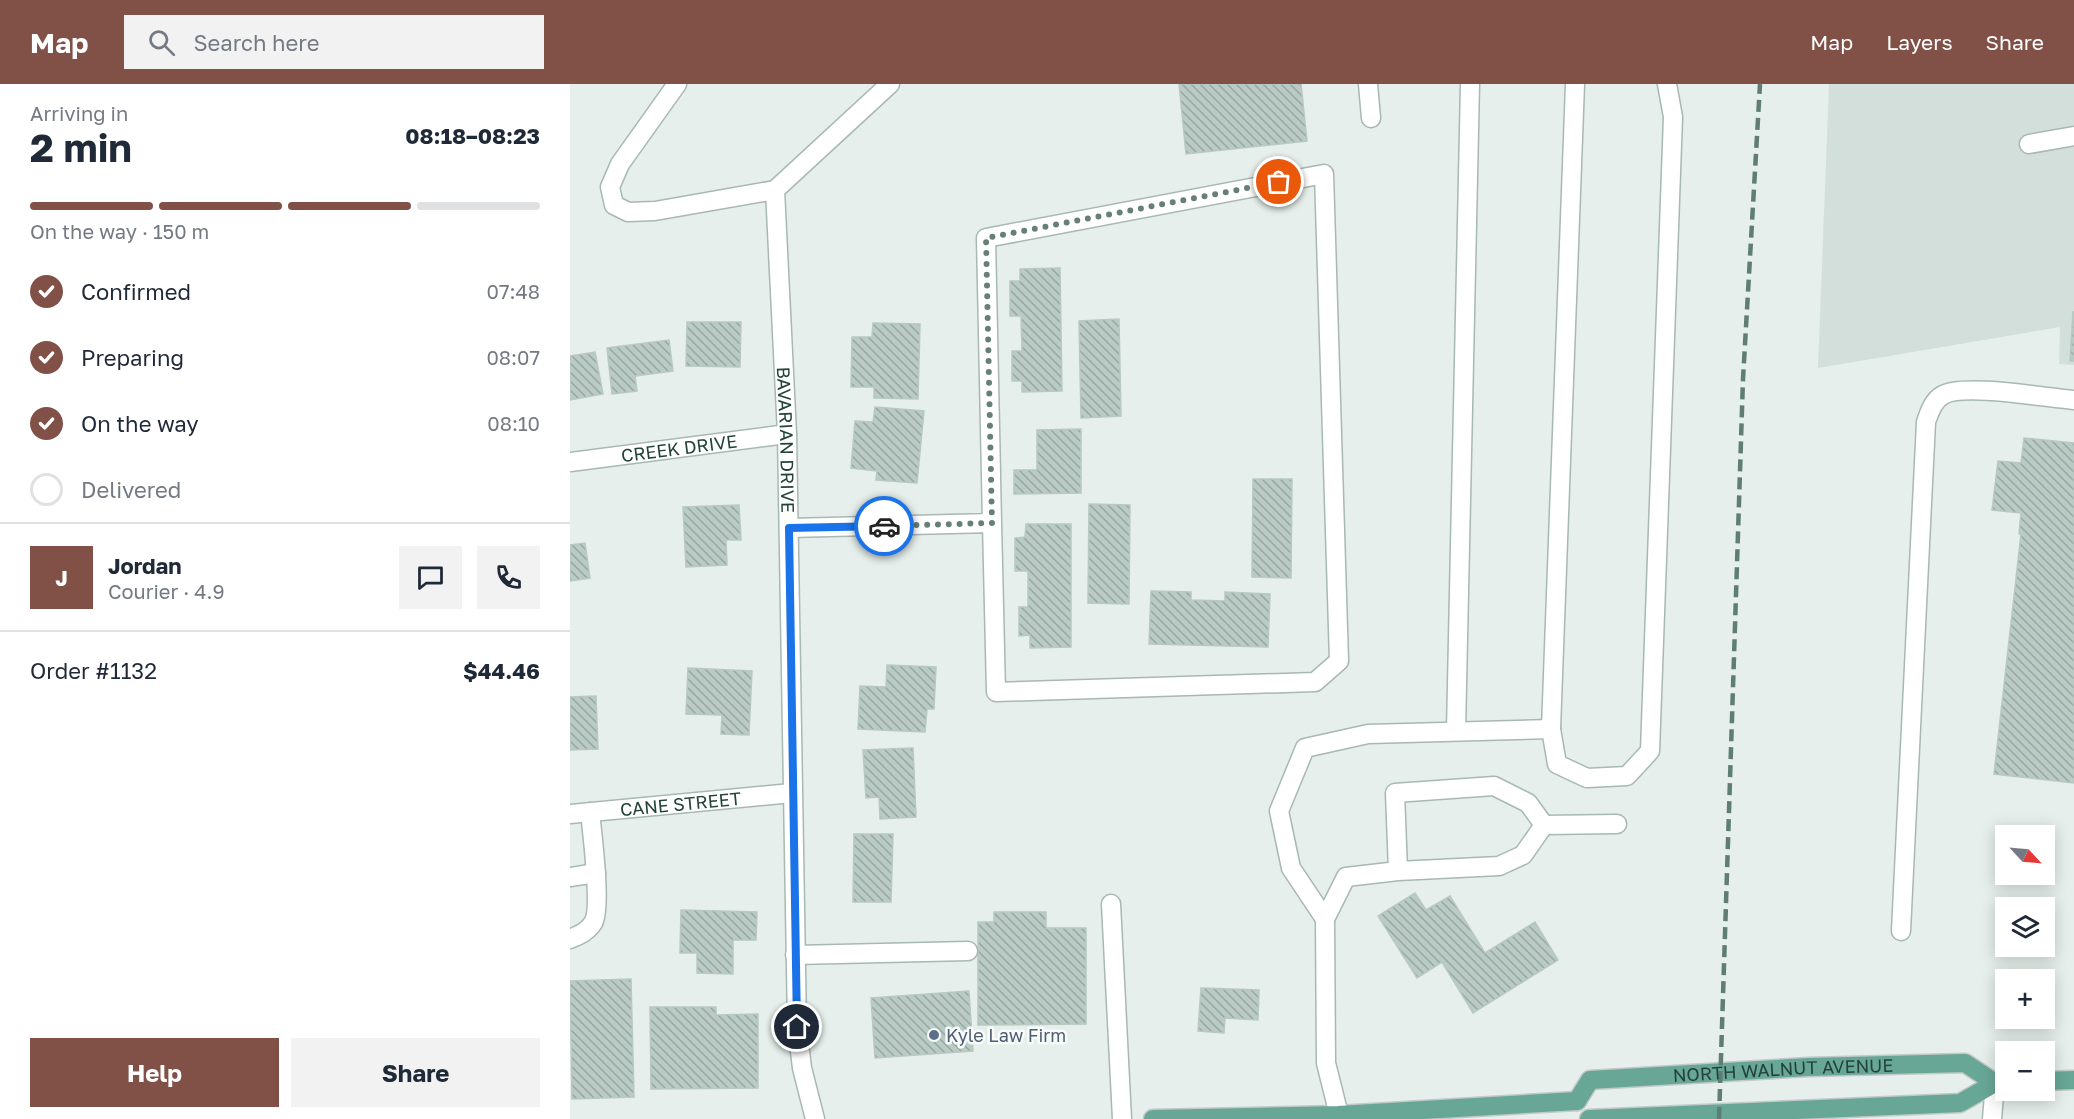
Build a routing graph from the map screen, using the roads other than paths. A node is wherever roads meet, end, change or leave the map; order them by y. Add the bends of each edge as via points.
1 (677, 84) edge
2 (890, 84) edge
3 (1368, 84) edge
4 (1470, 84) edge
5 (1575, 84) edge
6 (1667, 84) edge
7 (1371, 118) dead end
8 (2074, 136) edge
9 (2029, 144) dead end
10 (775, 190) junction
11 (2074, 400) edge
12 (787, 435) junction
13 (570, 462) edge
14 (992, 523) junction
15 (789, 528) junction
16 (1551, 729) junction
17 (1456, 731) junction
18 (792, 793) junction
19 (590, 812) junction
20 (570, 813) edge
21 (1617, 824) dead end
22 (1544, 825) junction
23 (1398, 871) junction
24 (596, 873) junction
25 (570, 877) edge
26 (1111, 904) dead end
27 (1325, 919) junction
28 (1901, 931) dead end
29 (570, 939) edge
30 (968, 951) dead end
31 (795, 955) junction
32 (1995, 1080) edge
33 (2074, 1080) edge
34 (2055, 1081) edge
35 (1995, 1086) edge
36 (1577, 1101) junction
37 (1996, 1101) edge
38 (1339, 1117) edge
39 (814, 1119) edge
40 (1122, 1119) edge
41 (1153, 1119) edge
42 (1587, 1119) edge
43 (1608, 1119) edge
44 (1992, 1119) edge

1 - 10 street via 620,164 610,187 614,205 628,213 655,211
2 - 10 street
3 - 7 street
4 - 17 street
5 - 16 street
6 - 16 street via 1672,117 1650,751 1627,776 1587,778 1557,764
8 - 9 street
10 - 12 street, BAVARIAN DRIVE
11 - 28 street via 1964,389 1942,395 1931,407 1926,422
12 - 13 street, CREEK DRIVE
12 - 15 street, BAVARIAN DRIVE
14 - 14 street via 996,692 1315,682 1339,661 1324,174 986,238
14 - 15 street
15 - 18 street, BAVARIAN DRIVE
16 - 17 street
17 - 27 street via 1368,734 1305,748 1279,811 1291,868
18 - 19 street, CANE STREET
18 - 31 street, BAVARIAN DRIVE
19 - 20 street, CANE STREET
19 - 24 street
21 - 22 street
22 - 23 street via 1523,855 1499,866
22 - 23 street via 1528,803 1494,786 1395,793
23 - 27 street via 1346,877
24 - 25 street
24 - 29 street via 594,922 584,933
26 - 40 street
27 - 38 street via 1326,1064
30 - 31 street
31 - 39 street, BAVARIAN DRIVE via 797,1027
32 - 36 main road, NORTH WALNUT AVENUE via 1965,1063 1808,1067 1590,1080
33 - 34 main road
35 - 43 main road via 1960,1103
36 - 38 main road
36 - 42 main road
37 - 44 street
38 - 41 main road
42 - 43 main road

